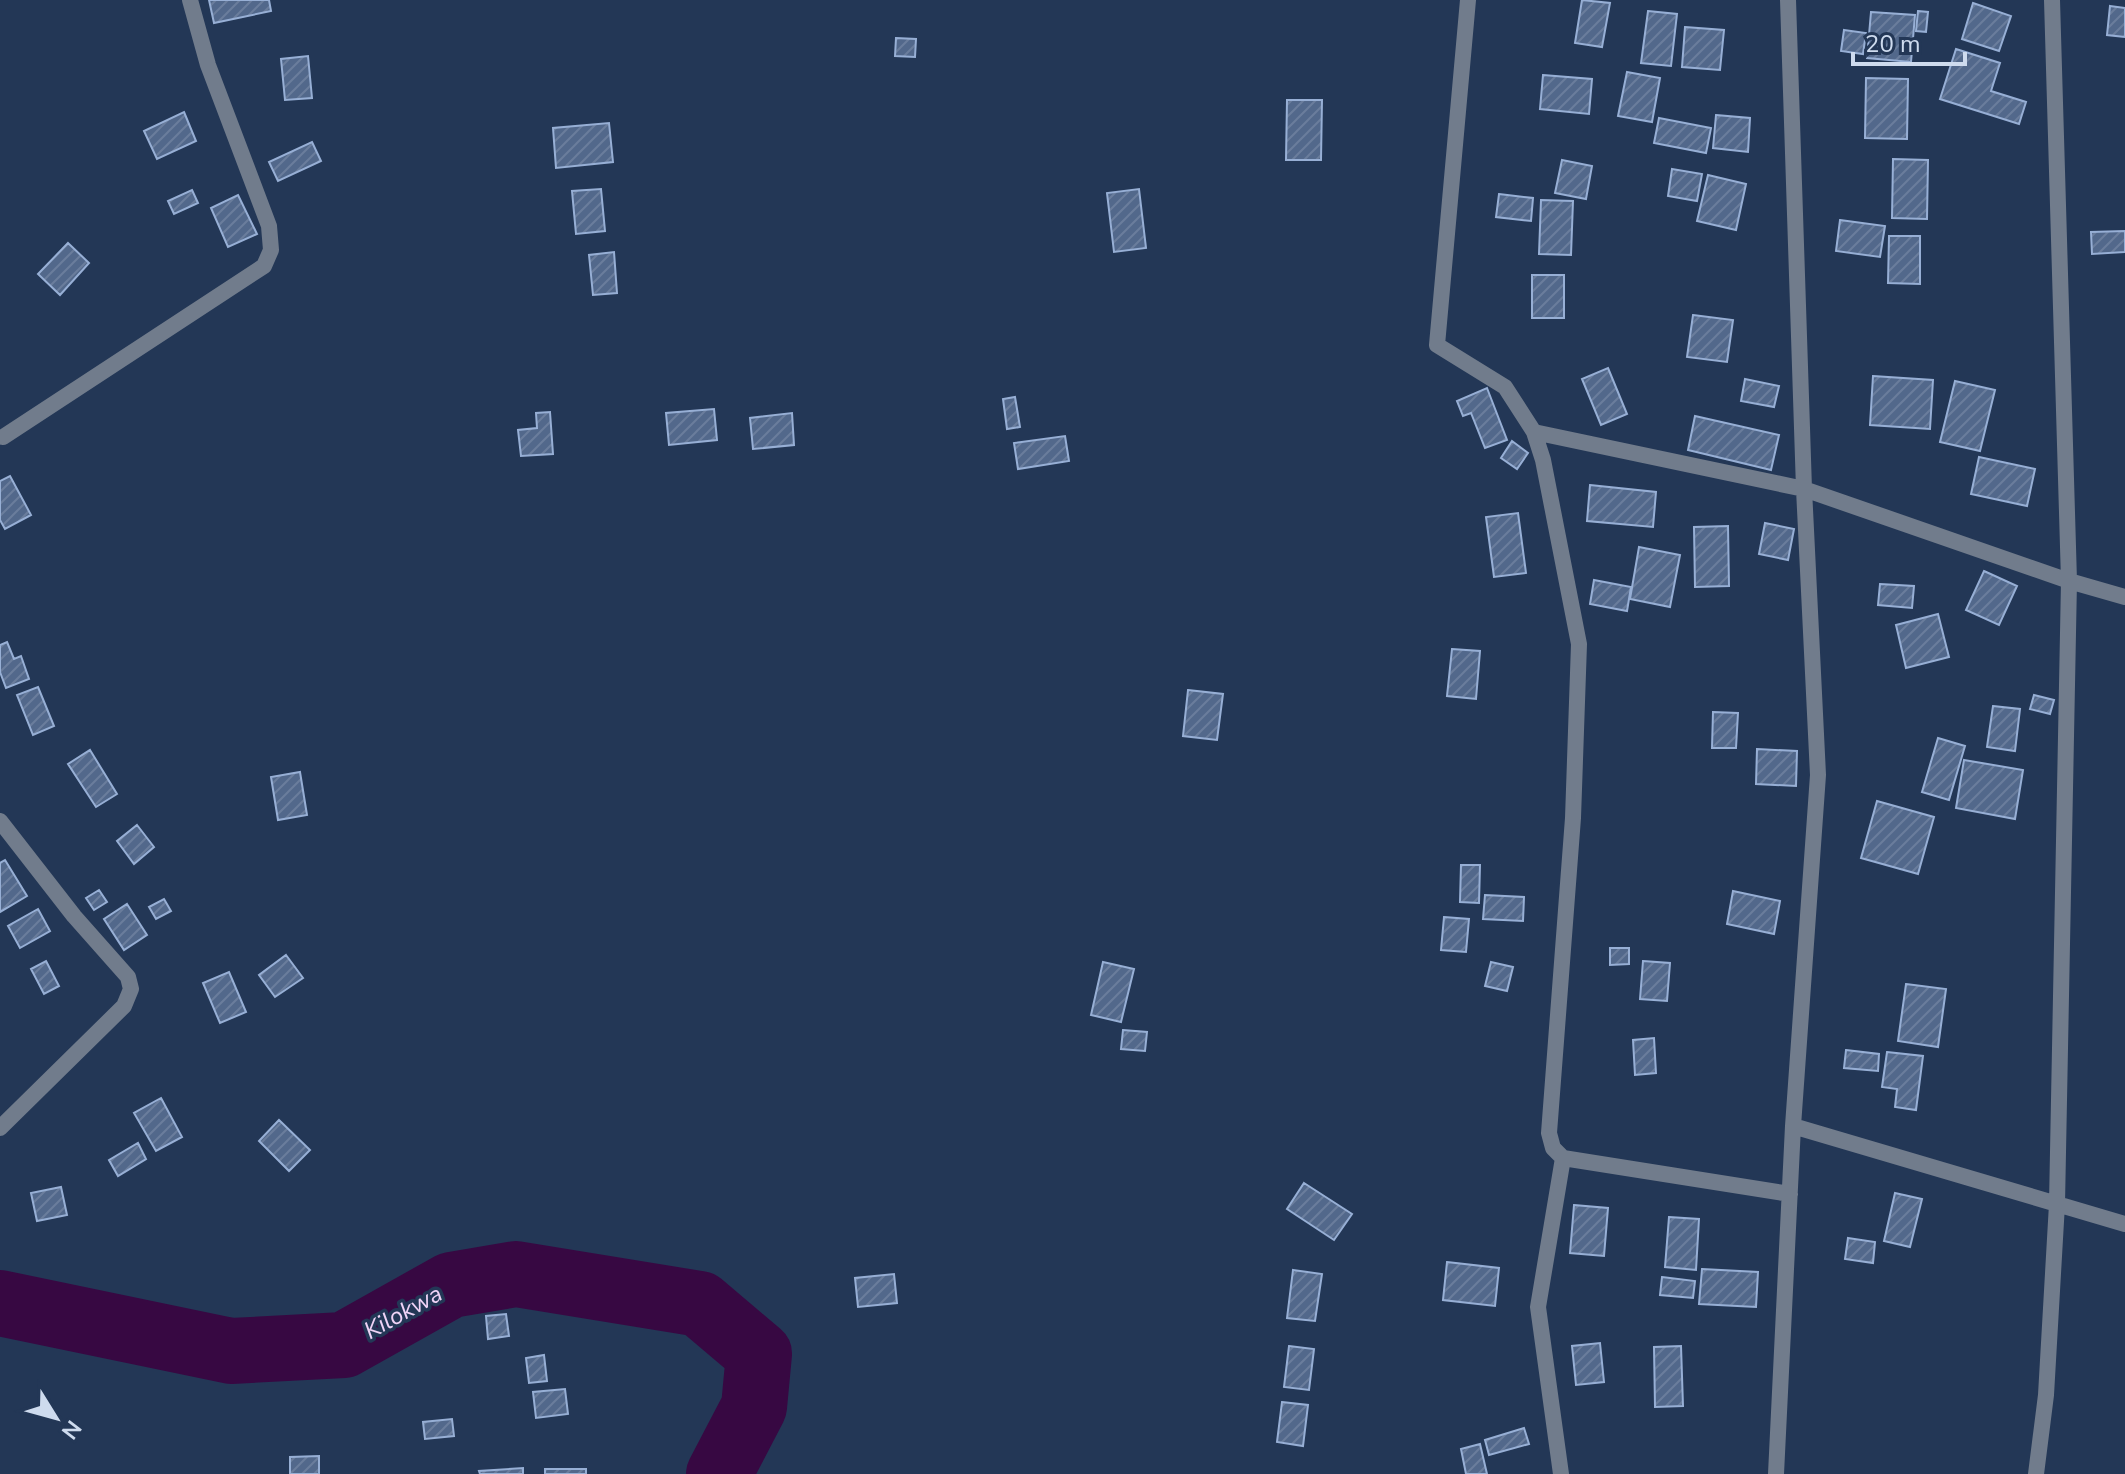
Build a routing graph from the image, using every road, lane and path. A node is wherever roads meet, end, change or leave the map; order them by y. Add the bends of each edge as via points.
1 (190, 0) edge
2 (1468, 0) edge
3 (1788, 0) edge
4 (2052, 0) edge
5 (1534, 432) junction
6 (1, 436) edge
7 (1804, 489) junction
8 (2069, 581) junction
9 (2125, 597) edge
10 (0, 821) edge
11 (1793, 1126) junction
12 (0, 1128) edge
13 (1563, 1158) junction
14 (1790, 1194) junction
15 (2057, 1204) junction
16 (2125, 1224) edge
17 (1561, 1474) edge
18 (1776, 1474) edge
19 (2036, 1474) edge

1 - 6 street via 208,65 269,226 271,250 264,266
2 - 5 street via 1437,345 1505,387
3 - 7 street
4 - 8 street
5 - 7 street
5 - 13 street via 1579,644 1573,818 1549,1133
7 - 8 street
7 - 11 street via 1818,775
8 - 9 street
8 - 15 street
10 - 12 street via 128,977 131,989 124,1006
11 - 14 street
11 - 15 street
13 - 14 street
13 - 17 street via 1538,1307
14 - 18 street
15 - 16 street
15 - 19 street

